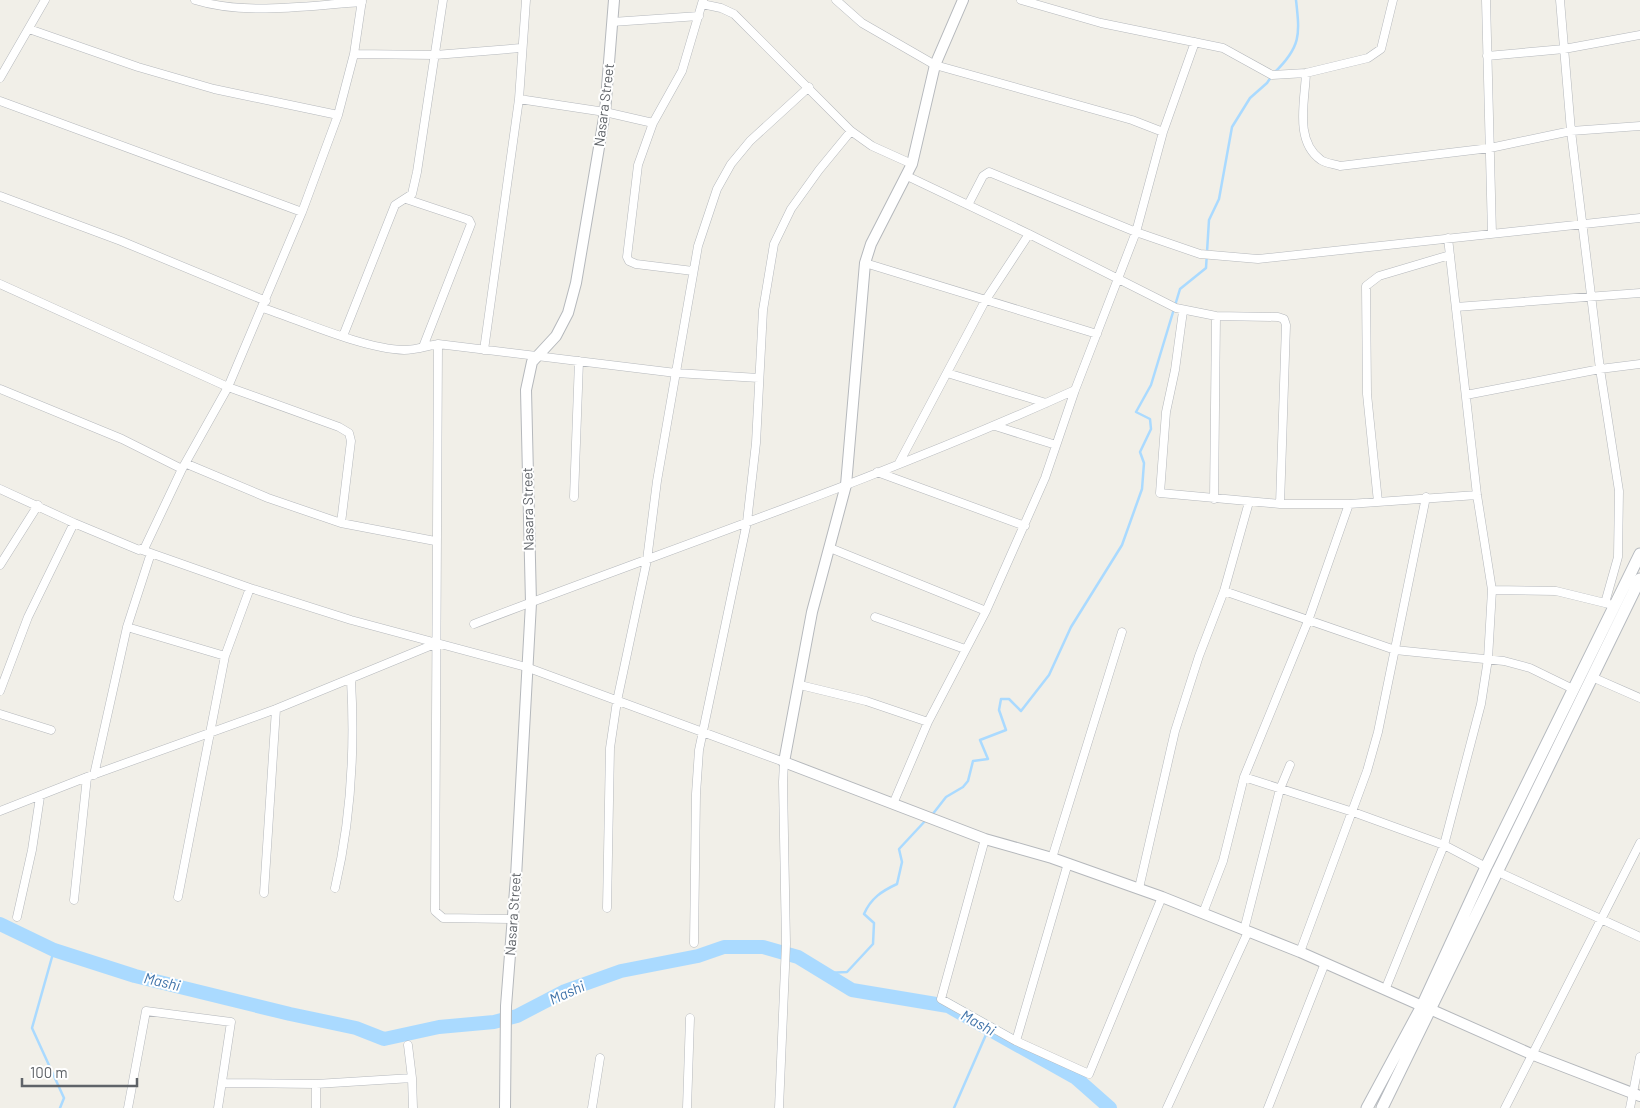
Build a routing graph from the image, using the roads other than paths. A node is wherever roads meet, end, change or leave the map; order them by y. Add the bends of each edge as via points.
1 (45, 0) edge
2 (195, 0) edge
3 (442, 0) edge
4 (526, 0) edge
5 (614, 0) edge
6 (836, 0) edge
7 (963, 0) edge
8 (1020, 0) edge
9 (1393, 0) edge
10 (1486, 0) edge
11 (1560, 0) edge
12 (362, 1) edge
13 (703, 2) edge
14 (213, 3) edge
15 (278, 4) edge
16 (699, 16) junction
17 (612, 22) junction
18 (29, 29) junction
19 (1640, 35) edge
20 (1195, 42) junction
21 (521, 48) junction
22 (1564, 49) junction
23 (354, 54) junction
24 (435, 55) junction
25 (1487, 56) junction
26 (935, 65) junction
27 (1306, 73) junction
28 (0, 78) edge
29 (809, 87) junction
30 (520, 99) junction
31 (0, 101) edge
32 (605, 112) junction
33 (338, 116) junction
34 (653, 123) junction
35 (1640, 126) edge
36 (851, 131) junction
37 (1571, 131) junction
38 (1163, 132) junction
39 (1490, 148) junction
40 (912, 164) junction
41 (907, 176) junction
42 (0, 196) edge
43 (406, 199) junction
44 (968, 205) junction
45 (302, 212) junction
46 (1640, 218) edge
47 (1582, 224) junction
48 (1136, 232) junction
49 (1029, 234) junction
50 (1492, 234) junction
51 (1448, 238) junction
52 (1450, 255) junction
53 (865, 263) junction
54 (693, 271) junction
55 (1118, 279) junction
56 (0, 284) edge
57 (1640, 293) edge
58 (1591, 295) junction
59 (985, 301) junction
60 (264, 305) junction
61 (1456, 308) junction
62 (1183, 311) junction
63 (1216, 316) junction
64 (1097, 334) junction
65 (343, 336) junction
66 (438, 344) junction
67 (423, 347) junction
68 (484, 350) junction
69 (537, 356) junction
70 (579, 361) junction
71 (1640, 364) edge
72 (1600, 369) junction
73 (676, 373) junction
74 (947, 373) junction
75 (759, 378) junction
76 (228, 387) junction
77 (0, 389) edge
78 (1075, 390) junction
79 (1466, 395) junction
80 (1046, 403) junction
81 (994, 426) junction
82 (1056, 445) junction
83 (899, 463) junction
84 (184, 467) junction
85 (877, 472) junction
86 (846, 485) junction
87 (0, 489) edge
88 (1476, 495) junction
89 (574, 497) dead end
90 (1426, 497) junction
91 (1214, 499) junction
92 (1249, 502) junction
93 (1378, 502) junction
94 (1280, 504) junction
95 (1349, 504) junction
96 (38, 505) junction
97 (747, 522) junction
98 (74, 523) junction
99 (341, 523) junction
100 (1025, 526) junction
101 (435, 541) junction
102 (830, 548) junction
103 (142, 550) junction
104 (151, 553) junction
105 (1640, 554) edge
106 (647, 560) junction
107 (0, 565) edge
108 (1640, 579) edge
109 (250, 588) junction
110 (1492, 590) junction
111 (1224, 591) junction
112 (531, 603) junction
113 (1614, 608) junction
114 (986, 611) junction
115 (875, 617) dead end
116 (1308, 621) junction
117 (474, 624) dead end
118 (127, 628) junction
119 (1122, 632) dead end
120 (437, 643) junction
121 (965, 649) junction
122 (1395, 650) junction
123 (225, 656) junction
124 (1488, 659) junction
125 (526, 667) junction
126 (1592, 676) junction
127 (351, 680) junction
128 (800, 685) junction
129 (1573, 689) junction
130 (0, 691) edge
131 (1640, 698) edge
132 (616, 702) junction
133 (276, 709) junction
134 (0, 714) edge
135 (928, 722) junction
136 (51, 730) dead end
137 (702, 730) junction
138 (209, 733) junction
139 (784, 762) junction
140 (1290, 766) dead end
141 (90, 776) junction
142 (1244, 777) junction
143 (1280, 789) junction
144 (40, 797) junction
145 (893, 804) junction
146 (0, 811) edge
147 (1353, 812) junction
148 (985, 839) junction
149 (1640, 843) edge
150 (1444, 845) junction
151 (1052, 858) junction
152 (1068, 863) junction
153 (1491, 869) junction
154 (336, 888) dead end
155 (1139, 888) junction
156 (264, 893) dead end
157 (178, 897) dead end
158 (1162, 897) junction
159 (74, 900) dead end
160 (607, 908) dead end
161 (1203, 914) junction
162 (16, 917) dead end
163 (513, 919) junction
164 (1600, 920) junction
165 (1246, 931) junction
166 (1640, 937) edge
167 (694, 943) dead end
168 (1300, 952) junction
169 (1325, 963) junction
170 (1385, 990) junction
171 (1427, 1008) junction
172 (690, 1018) dead end
173 (1016, 1041) junction
174 (408, 1045) dead end
175 (1532, 1054) junction
176 (1640, 1057) edge
177 (600, 1058) dead end
178 (412, 1078) junction
179 (222, 1083) junction
180 (316, 1084) junction
181 (1636, 1095) edge
182 (128, 1108) edge
183 (218, 1108) edge
184 (316, 1108) edge
185 (413, 1108) edge
186 (505, 1108) edge
187 (592, 1108) edge
188 (687, 1108) edge
189 (779, 1108) edge
190 (1167, 1108) edge
191 (1268, 1108) edge
192 (1367, 1108) edge
193 (1382, 1108) edge
194 (1505, 1108) edge
195 (1630, 1108) edge

1 - 18 street
2 - 14 street
3 - 24 street
4 - 21 street
5 - 17 street, Nasara Street
6 - 26 street via 862,23
7 - 26 street
8 - 20 street via 1101,24
9 - 27 street via 1381,49 1368,58
10 - 25 street
11 - 22 street
12 - 15 street
12 - 23 street
13 - 16 street
13 - 29 street via 734,14
14 - 15 street via 250,8
16 - 17 street
16 - 34 street via 682,71
17 - 32 street, Nasara Street
18 - 28 street
18 - 33 street via 138,67 214,89
19 - 22 street
20 - 27 street via 1223,48 1272,75
20 - 38 street
21 - 24 street
21 - 30 street
22 - 25 street
22 - 37 street
23 - 24 street
23 - 33 street
24 - 43 street via 417,172 412,194
25 - 39 street
26 - 38 street via 1132,120
26 - 40 street
27 - 39 street via 1303,132 1310,148 1321,160 1340,166
29 - 36 street
29 - 54 street via 750,141 731,164 717,189
30 - 32 street
30 - 68 street
31 - 45 street
32 - 34 street
32 - 69 street, Nasara Street via 568,313 556,336
33 - 45 street
34 - 54 street via 638,165 627,257 636,264
35 - 37 street
36 - 40 street via 872,146
36 - 75 street via 791,210 774,244 763,310
37 - 39 street
37 - 47 street
38 - 48 street
39 - 50 street
40 - 41 street
41 - 44 street
41 - 53 street via 870,244
42 - 60 street via 121,241
43 - 65 street via 395,205
43 - 67 street via 469,220 471,224
44 - 48 street via 983,176 989,172
44 - 49 street
45 - 60 street
46 - 47 street
47 - 50 street
47 - 58 street
48 - 51 street via 1200,254 1258,259
48 - 55 street
49 - 55 street
49 - 59 street
50 - 51 street
51 - 52 street
52 - 61 street
52 - 93 street via 1380,276 1366,286 1367,394
53 - 59 street
53 - 86 street
54 - 73 street
55 - 62 street
55 - 64 street
56 - 76 street
57 - 58 street
58 - 61 street
58 - 72 street
59 - 64 street
59 - 74 street
60 - 65 street
60 - 76 street
61 - 79 street
62 - 63 street
62 - 91 street via 1166,412 1159,492
63 - 91 street
63 - 94 street via 1284,319
64 - 78 street
65 - 67 street via 388,348 406,350
66 - 67 street
66 - 68 street
66 - 101 street
68 - 69 street
69 - 70 street
69 - 112 street, Nasara Street via 528,374 526,390
70 - 73 street
70 - 89 street
71 - 72 street
72 - 79 street
72 - 113 street via 1619,491
73 - 75 street
73 - 106 street
74 - 80 street
74 - 83 street
75 - 97 street
76 - 84 street
76 - 99 street via 349,433 352,440
77 - 84 street
78 - 80 street
78 - 82 street
79 - 88 street
80 - 81 street
81 - 82 street
81 - 83 street
82 - 100 street
83 - 85 street
84 - 99 street
84 - 103 street
85 - 86 street
85 - 100 street
86 - 97 street
86 - 102 street
87 - 96 street
88 - 90 street
88 - 110 street
90 - 93 street
90 - 122 street
91 - 92 street
92 - 94 street
92 - 111 street
93 - 95 street
94 - 95 street
95 - 116 street
96 - 98 street
96 - 107 street
97 - 106 street
97 - 137 street
98 - 103 street
98 - 130 street via 28,617
99 - 101 street
100 - 114 street
101 - 120 street
102 - 114 street
102 - 128 street via 812,612
103 - 104 street
104 - 109 street
104 - 118 street
105 - 113 main road
106 - 112 street
106 - 132 street
108 - 113 main road
109 - 120 street
109 - 123 street
110 - 113 street via 1556,591
110 - 124 street
111 - 116 street
111 - 155 street via 1175,731
112 - 117 street
112 - 125 street, Nasara Street
113 - 126 main road
113 - 129 main road
114 - 121 street
115 - 121 street
116 - 122 street
116 - 142 street
118 - 123 street
118 - 141 street
119 - 151 street
120 - 125 street
120 - 127 street
120 - 163 street via 435,912 443,918
121 - 135 street
122 - 124 street
122 - 147 street via 1378,732
123 - 138 street
124 - 129 street via 1530,668
124 - 150 street via 1481,704
125 - 132 street
125 - 163 street, Nasara Street
126 - 131 street
126 - 153 main road
127 - 133 street
127 - 154 street via 352,768 346,842
128 - 135 street via 866,701
128 - 139 street
129 - 153 main road
132 - 137 street
132 - 160 street via 610,748
133 - 138 street
133 - 156 street
134 - 136 street
135 - 145 street
137 - 139 street
137 - 167 street via 696,794
138 - 141 street
138 - 157 street
139 - 145 street
139 - 189 street via 786,944
140 - 143 street
141 - 144 street
141 - 159 street
142 - 143 street
142 - 161 street via 1223,860
143 - 147 street
143 - 165 street
144 - 146 street
144 - 162 street via 32,850
145 - 148 street
147 - 150 street
147 - 168 street
148 - 151 street
148 - 173 street via 942,999
149 - 164 street
150 - 153 street
150 - 170 street
151 - 152 street
152 - 155 street
152 - 173 street
153 - 164 street
153 - 171 main road
155 - 158 street
158 - 161 street
158 - 173 street via 1089,1074
161 - 165 street
163 - 186 street, Nasara Street via 506,1006
164 - 166 street
164 - 175 street
165 - 168 street
165 - 190 street
168 - 169 street
169 - 170 street
169 - 191 street
170 - 171 street
171 - 175 street
171 - 192 main road
171 - 193 main road
172 - 188 street
174 - 178 street
175 - 181 street
175 - 194 street
176 - 181 street
177 - 187 street
178 - 180 street
178 - 185 street
179 - 180 street
179 - 182 street via 231,1022 146,1012
179 - 183 street
180 - 184 street
181 - 195 street

